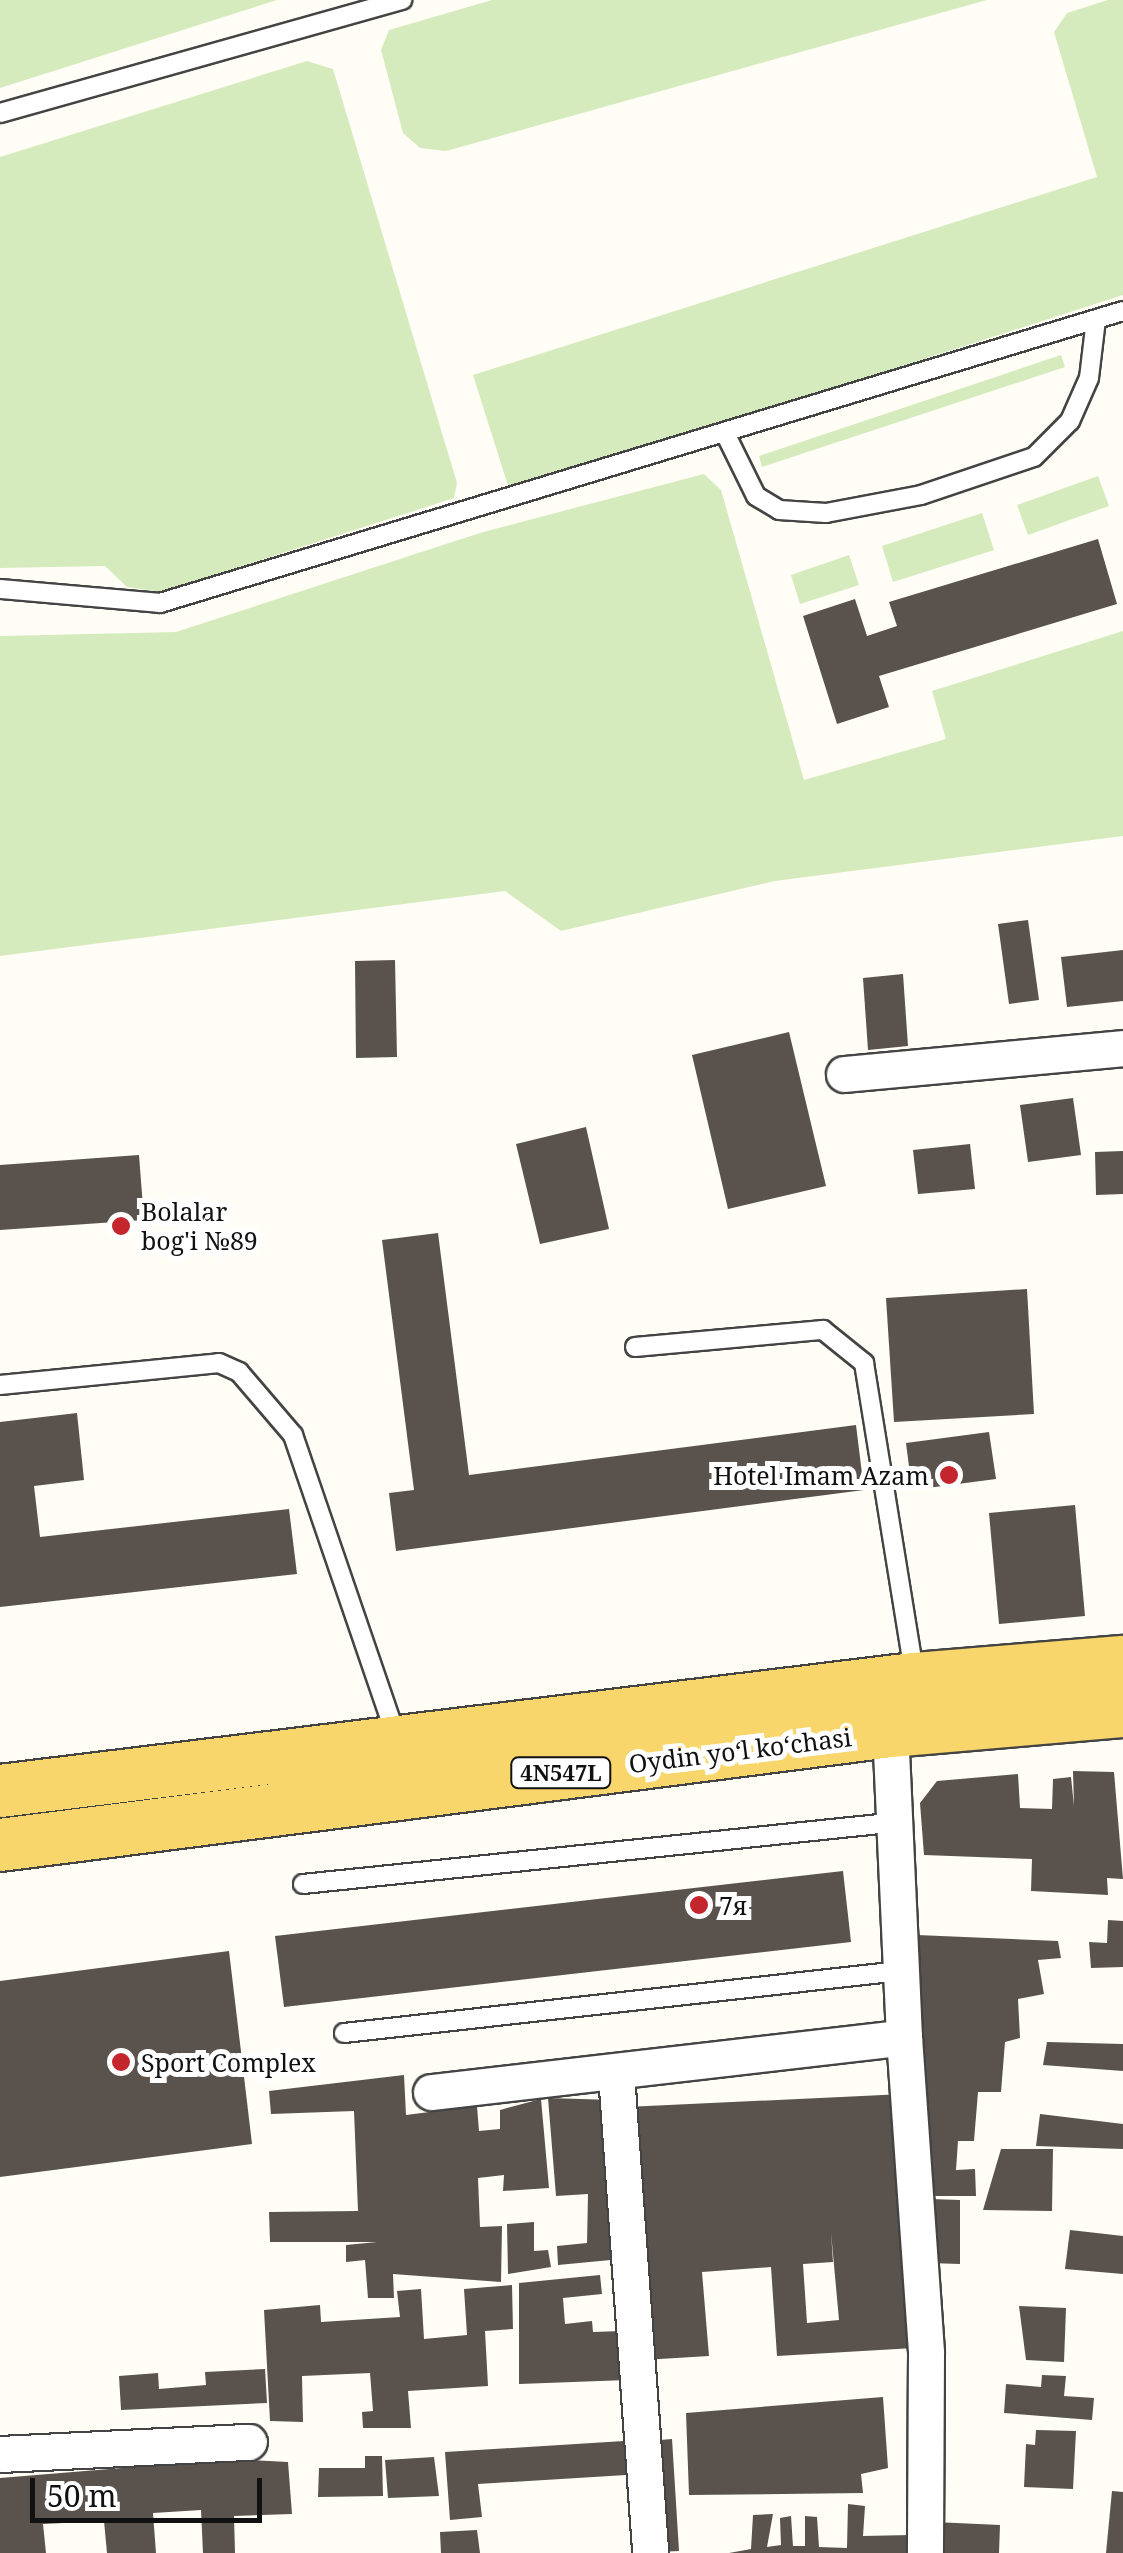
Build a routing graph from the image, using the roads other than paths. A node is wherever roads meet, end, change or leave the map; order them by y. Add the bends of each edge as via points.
1 (402, 0) edge
2 (0, 113) edge
3 (1123, 311) edge
4 (1096, 319) junction
5 (725, 433) junction
6 (0, 588) edge
7 (1123, 1048) edge
8 (844, 1074) dead end
9 (635, 1347) dead end
10 (0, 1385) edge
11 (1123, 1662) edge
12 (914, 1679) junction
13 (1123, 1711) edge
14 (890, 1731) junction
15 (399, 1743) junction
16 (0, 1791) edge
17 (889, 1823) junction
18 (0, 1845) edge
19 (303, 1884) dead end
20 (900, 1971) junction
21 (344, 2033) dead end
22 (904, 2037) junction
23 (616, 2074) junction
24 (431, 2092) dead end
25 (250, 2442) dead end
26 (0, 2454) edge
27 (650, 2553) edge
28 (924, 2553) edge

1 - 2 lane
3 - 4 lane
4 - 5 lane
4 - 5 lane via 1089,378 1070,422 1034,457 921,495 826,513 779,510 756,496
5 - 6 lane via 160,603
7 - 8 street
9 - 12 lane via 823,1330 864,1364
10 - 15 lane via 218,1362 240,1372 294,1435
11 - 12 main road, Oydin yoʻl koʻchasi / 4N547L
12 - 15 main road, Oydin yoʻl koʻchasi / 4N547L
13 - 14 main road, Oydin yoʻl koʻchasi / 4N547L
14 - 17 street
14 - 18 main road, Oydin yoʻl koʻchasi / 4N547L
15 - 16 main road, Oydin yoʻl koʻchasi / 4N547L
17 - 19 lane
17 - 20 street
20 - 21 lane
20 - 22 street
22 - 23 street
22 - 28 street via 926,2354
23 - 24 street
23 - 27 street
25 - 26 street

